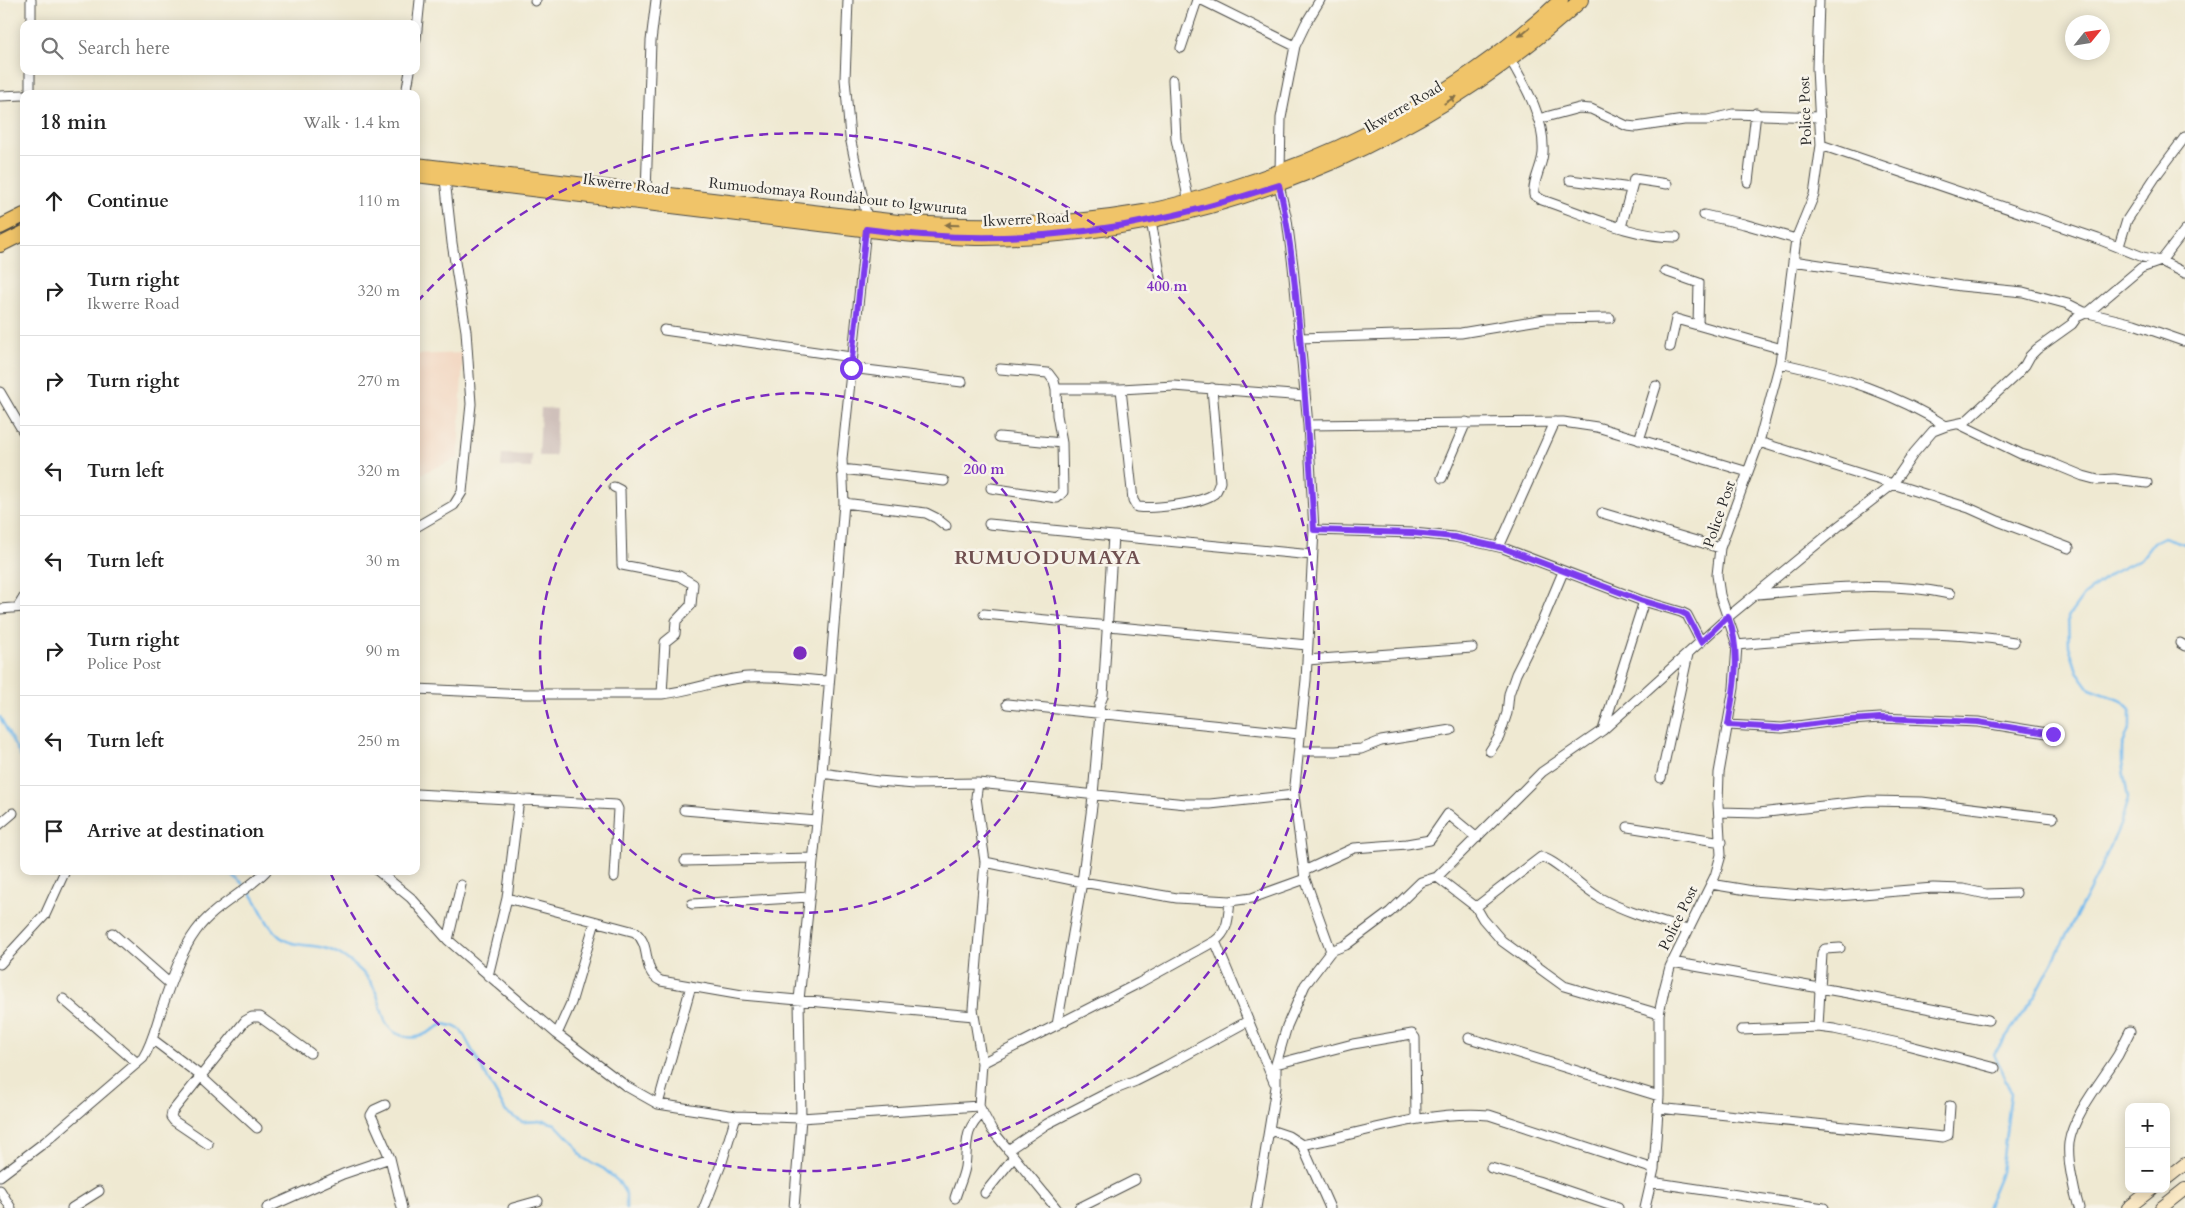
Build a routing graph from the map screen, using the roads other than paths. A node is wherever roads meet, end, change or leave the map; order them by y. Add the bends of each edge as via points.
1 (31, 0) edge
2 (420, 0) edge
3 (656, 0) edge
4 (848, 0) edge
5 (1197, 0) edge
6 (1202, 0) edge
7 (1320, 0) edge
8 (1561, 0) edge
9 (1581, 0) edge
10 (1819, 0) edge
11 (31, 20) edge
12 (418, 20) edge
13 (1295, 46) junction
14 (1181, 48) dead end
15 (1510, 59) junction
16 (30, 75) edge
17 (409, 75) edge
18 (1173, 80) dead end
19 (30, 90) edge
20 (407, 90) edge
21 (20, 95) edge
22 (0, 96) edge
23 (1756, 113) junction
24 (1818, 117) junction
25 (1538, 119) junction
26 (2185, 137) edge
27 (1821, 145) junction
28 (420, 165) edge
29 (420, 176) edge
30 (445, 179) junction
31 (1279, 179) junction
32 (1570, 180) dead end
33 (1748, 182) dead end
34 (1667, 184) dead end
35 (1631, 188) junction
36 (646, 193) junction
37 (1189, 202) junction
38 (1704, 215) dead end
39 (20, 217) edge
40 (1151, 220) junction
41 (866, 223) junction
42 (0, 227) edge
43 (1621, 227) junction
44 (2185, 230) edge
45 (20, 235) edge
46 (1676, 237) dead end
47 (1796, 239) junction
48 (0, 245) edge
49 (2119, 246) junction
50 (2161, 261) junction
51 (1793, 262) junction
52 (1665, 272) dead end
53 (2185, 273) edge
54 (1162, 286) dead end
55 (2084, 312) junction
56 (1610, 318) dead end
57 (1698, 325) junction
58 (664, 330) dead end
59 (1300, 338) junction
60 (2184, 341) dead end
61 (1670, 347) dead end
62 (1782, 349) junction
63 (852, 357) junction
64 (1780, 362) junction
65 (851, 368) junction
66 (1000, 369) dead end
67 (962, 382) dead end
68 (1656, 386) dead end
69 (1212, 388) junction
70 (1056, 390) junction
71 (1122, 390) junction
72 (0, 392) edge
73 (1305, 396) junction
74 (1466, 422) junction
75 (1556, 422) junction
76 (1959, 424) junction
77 (1308, 425) junction
78 (20, 426) edge
79 (1946, 426) junction
80 (999, 437) dead end
81 (1639, 440) junction
82 (1758, 442) junction
83 (1062, 443) junction
84 (842, 469) junction
85 (1748, 472) junction
86 (1442, 478) dead end
87 (944, 481) dead end
88 (2147, 483) dead end
89 (1892, 485) junction
90 (614, 487) dead end
91 (992, 488) dead end
92 (844, 503) junction
93 (1602, 513) dead end
94 (989, 524) dead end
95 (420, 525) edge
96 (946, 526) dead end
97 (1314, 530) junction
98 (1113, 536) junction
99 (1499, 547) junction
100 (1720, 548) junction
101 (2069, 548) dead end
102 (1312, 555) junction
103 (1563, 572) junction
104 (1757, 594) junction
105 (1950, 594) dead end
106 (1644, 601) junction
107 (20, 607) edge
108 (0, 609) edge
109 (984, 614) dead end
110 (1728, 616) junction
111 (1107, 626) junction
112 (1701, 642) junction
113 (2014, 642) dead end
114 (1307, 645) junction
115 (1736, 645) junction
116 (1472, 648) dead end
117 (1688, 653) junction
118 (1307, 660) junction
119 (829, 681) junction
120 (420, 689) edge
121 (662, 694) junction
122 (1007, 704) dead end
123 (1100, 714) junction
124 (1728, 725) junction
125 (1451, 730) dead end
126 (1603, 730) junction
127 (1299, 734) junction
128 (2053, 734) dead end
129 (1298, 751) junction
130 (1490, 751) dead end
131 (822, 773) junction
132 (1661, 778) dead end
133 (978, 783) junction
134 (420, 794) edge
135 (1093, 795) junction
136 (1294, 795) junction
137 (518, 799) junction
138 (684, 810) dead end
139 (1719, 812) junction
140 (13, 813) dead end
141 (2053, 818) dead end
142 (817, 821) junction
143 (0, 824) edge
144 (1628, 827) dead end
145 (1477, 838) junction
146 (1722, 842) junction
147 (813, 858) junction
148 (685, 861) dead end
149 (985, 862) junction
150 (63, 875) edge
151 (262, 875) edge
152 (383, 875) edge
153 (1304, 875) junction
154 (614, 877) dead end
155 (1437, 878) junction
156 (1082, 882) junction
157 (1711, 884) junction
158 (462, 886) dead end
159 (2016, 893) dead end
160 (809, 897) junction
161 (508, 898) junction
162 (1230, 901) junction
163 (692, 904) dead end
164 (1476, 907) junction
165 (595, 922) junction
166 (1687, 930) junction
167 (112, 933) dead end
168 (448, 940) junction
169 (1215, 942) junction
170 (1840, 948) dead end
171 (1331, 951) junction
172 (1672, 962) junction
173 (0, 964) edge
174 (488, 976) junction
175 (170, 984) junction
176 (691, 986) junction
177 (1819, 988) junction
178 (63, 999) dead end
179 (799, 1000) junction
180 (1659, 1014) junction
181 (974, 1016) junction
182 (1988, 1020) dead end
183 (1248, 1021) junction
184 (1057, 1025) junction
185 (1818, 1027) junction
186 (1741, 1030) dead end
187 (2130, 1031) dead end
188 (556, 1034) junction
189 (1469, 1038) dead end
190 (152, 1039) junction
191 (310, 1053) dead end
192 (982, 1062) junction
193 (137, 1063) junction
194 (1276, 1064) junction
195 (1995, 1068) dead end
196 (202, 1078) junction
197 (1276, 1087) junction
198 (1659, 1096) junction
199 (658, 1104) junction
200 (384, 1105) dead end
201 (1950, 1106) dead end
202 (1658, 1108) junction
203 (981, 1110) junction
204 (736, 1116) junction
205 (801, 1118) junction
206 (1416, 1119) junction
207 (257, 1128) dead end
208 (1270, 1130) junction
209 (208, 1144) dead end
210 (1302, 1145) junction
211 (1011, 1153) junction
212 (390, 1158) junction
213 (2185, 1164) edge
214 (1492, 1168) dead end
215 (1654, 1169) junction
216 (0, 1176) edge
217 (2170, 1176) edge
218 (1135, 1180) dead end
219 (1651, 1182) junction
220 (2185, 1189) edge
221 (0, 1190) edge
222 (99, 1191) dead end
223 (985, 1193) dead end
224 (2147, 1193) edge
225 (955, 1198) dead end
226 (538, 1201) dead end
227 (11, 1208) edge
228 (72, 1208) edge
229 (267, 1208) edge
230 (402, 1208) edge
231 (513, 1208) edge
232 (704, 1208) edge
233 (794, 1208) edge
234 (1056, 1208) edge
235 (1079, 1208) edge
236 (1256, 1208) edge
237 (1330, 1208) edge
238 (1618, 1208) edge
239 (1645, 1208) edge
240 (1824, 1208) edge
241 (2079, 1208) edge
242 (2128, 1208) edge
243 (2161, 1208) edge

1 - 11 street
2 - 12 street
3 - 36 street via 651,41
4 - 41 street via 845,79 850,137
5 - 14 street
6 - 13 street
7 - 13 street
8 -> 31 main road, Rumuodomaya Roundabout to Igwuruta via 1493,57 1424,103
9 - 15 main road, Ikwerre Road
10 - 24 street, Police Post
13 - 31 street via 1281,118
15 - 25 street
31 -> 15 main road, Ikwerre Road via 1335,162 1382,139 1476,84
16 - 19 street
17 - 20 street
18 - 37 street via 1176,140
21 - 22 street
23 - 24 street
23 - 25 street via 1636,127 1627,126 1591,108
23 - 33 street
24 - 27 street, Police Post
25 - 43 street via 1543,156 1534,195
26 - 49 street via 2127,220
27 - 47 street, Police Post via 1814,195
27 - 49 street
28 - 36 main road, Rumuodomaya Roundabout to Igwuruta
29 - 30 main road, Ikwerre Road
30 - 41 main road, Ikwerre Road
30 - 95 street via 466,331 471,404 462,492 454,506
31 - 37 main road, Rumuodomaya Roundabout to Igwuruta
31 - 40 main road, Ikwerre Road
31 - 59 street via 1287,220
32 - 35 street
34 - 35 street via 1634,179
35 - 43 street
36 - 41 main road, Rumuodomaya Roundabout to Igwuruta
37 -> 41 main road, Rumuodomaya Roundabout to Igwuruta via 1069,222 1014,225
38 - 47 street
39 - 42 main road
40 - 41 main road, Ikwerre Road via 1058,234 982,238 904,234
40 - 54 street
41 - 63 street
43 - 46 street via 1654,236
44 - 50 street
45 - 48 main road
47 - 51 street, Police Post
49 - 50 street
50 - 53 street
50 - 55 street via 2141,268 2090,311
51 - 55 street via 2023,292 2068,304
51 - 62 street, Police Post
52 - 57 street via 1699,283
55 - 60 street
55 - 76 street via 2030,356 2016,375 1971,418
56 - 59 street via 1545,319 1461,334
57 - 61 street via 1676,319
57 - 62 street
58 - 63 street
59 - 73 street
62 - 64 street, Police Post
63 - 65 street
64 - 79 street via 1886,393
64 - 82 street, Police Post
65 - 67 street
65 - 84 street
66 - 70 street via 1048,374
68 - 81 street
69 - 71 street via 1174,386
69 - 71 street via 1220,482 1217,490 1213,495 1195,500 1147,508 1138,507 1133,500
69 - 73 street
70 - 71 street
70 - 83 street
72 - 78 street
73 - 77 street
74 - 75 street
74 - 77 street
74 - 86 street
75 - 81 street via 1597,427
75 - 99 street
76 - 79 street
76 - 88 street via 2021,454 2083,476
77 - 97 street
79 - 89 street via 1926,438
80 - 83 street
81 - 85 street
82 - 85 street, Police Post
82 - 89 street
83 - 91 street via 1064,473 1061,496
84 - 87 street
84 - 92 street
85 - 100 street, Police Post
89 - 101 street via 1969,508
89 - 104 street
90 - 121 street via 620,490 622,565 679,576 694,584 691,606 676,620 675,634 665,642
92 - 96 street via 926,513
92 - 119 street
93 - 100 street
94 - 98 street
97 - 99 street via 1413,533 1454,537
97 - 102 street
98 - 102 street
98 - 111 street
99 - 103 street
100 - 110 street, Police Post via 1717,575
102 - 114 street
103 - 106 street
103 - 130 street via 1516,674 1499,737
104 - 105 street via 1867,585
104 - 110 street
106 - 112 street via 1687,615
106 - 126 street
107 - 108 street
109 - 111 street
110 - 112 street
110 - 115 street, Police Post
111 - 114 street
111 - 123 street via 1102,696 1098,706
112 - 117 street
113 - 115 street via 1989,637 1886,633
114 - 118 street
115 - 124 street, Police Post
116 - 118 street
117 - 126 street
117 - 132 street
118 - 127 street
119 - 121 street via 750,677
119 - 131 street
120 - 121 street via 526,694
122 - 123 street
123 - 127 street
123 - 135 street
124 - 128 street via 1782,728 1871,718 1926,719 1978,722
124 - 139 street, Police Post via 1719,773
125 - 129 street via 1381,741 1361,749
126 - 145 street via 1542,772
127 - 129 street
129 - 136 street
131 - 133 street via 878,782
131 - 142 street
133 - 135 street
133 - 149 street via 976,797
134 - 137 street
135 - 136 street via 1210,804
135 - 156 street
136 - 153 street
137 - 154 street via 616,804
137 - 161 street
138 - 142 street
139 - 141 street via 1759,813 1869,801 1922,802
139 - 146 street, Police Post
140 - 143 street
142 - 147 street
144 - 146 street
145 - 153 street via 1448,814 1430,840 1354,848
145 - 155 street
146 - 157 street, Police Post
147 - 148 street
147 - 160 street
149 - 156 street
149 - 181 street
150 - 173 street via 45,915
151 - 175 street via 196,931
152 - 168 street via 411,898
153 - 162 street via 1252,898
153 - 171 street
155 - 164 street
155 - 171 street via 1421,882 1390,912
156 - 162 street via 1178,898
156 - 184 street
157 - 159 street via 1827,897 1933,888 1986,894
157 - 166 street, Police Post
158 - 168 street
160 - 163 street
160 - 179 street
161 - 165 street
161 - 174 street
162 - 169 street via 1227,925
164 - 166 street via 1541,857 1600,898 1635,914
164 - 180 street via 1502,941 1564,986
165 - 176 street via 635,932 645,944 653,977
165 - 188 street via 571,1003
166 - 172 street, Police Post
167 - 175 street
168 - 174 street
169 - 183 street
169 - 184 street
170 - 177 street via 1824,949
171 - 194 street via 1305,985
172 - 177 street
172 - 180 street, Police Post
174 - 188 street
175 - 190 street
176 - 179 street
176 - 199 street
177 - 182 street
177 - 185 street
178 - 193 street
179 - 181 street
179 - 205 street
180 - 198 street, Police Post
181 - 192 street
183 - 197 street
183 - 211 street via 1164,1067 1047,1124
184 - 192 street
185 - 186 street
185 - 195 street via 1903,1044
187 - 241 street via 2079,1116 2069,1143 2073,1187
188 - 199 street via 626,1086
189 - 198 street
190 - 193 street
190 - 196 street
191 - 196 street via 260,1017 252,1017
192 - 203 street
193 - 216 street via 53,1136
194 - 197 street
194 - 206 street via 1353,1044 1412,1034 1415,1038
196 - 207 street
196 - 209 street via 171,1117
197 - 208 street
198 - 202 street, Police Post
199 - 204 street
200 - 212 street via 371,1115
201 - 202 street via 1948,1135 1942,1136
202 - 215 street, Police Post
203 - 205 street
203 - 211 street
203 - 225 street via 966,1139 964,1168
204 - 205 street
204 - 232 street
205 - 233 street
206 - 210 street
206 - 215 street via 1464,1113 1489,1115
208 - 210 street
208 - 236 street
210 - 237 street
211 - 223 street
211 - 234 street
212 - 229 street via 343,1174
212 - 230 street
213 - 217 main road
214 - 238 street
215 - 219 street, Police Post
218 - 235 street
219 - 239 street, Police Post
219 - 240 street
220 - 243 main road
221 - 227 street
222 - 228 street
224 - 242 main road
226 - 231 street

